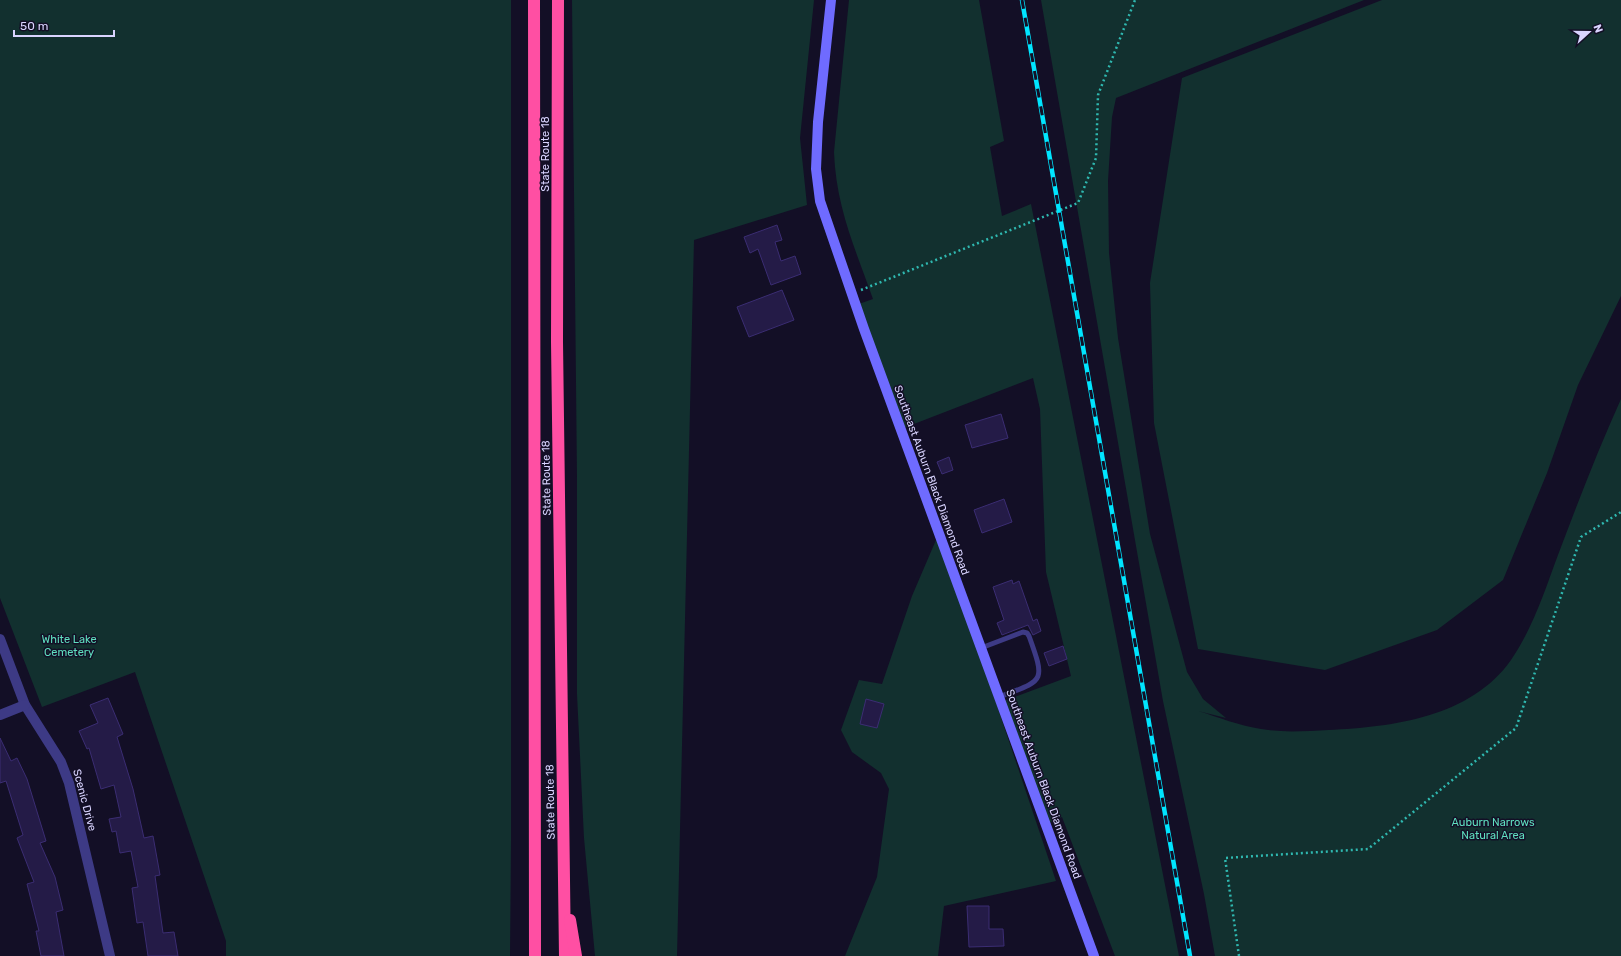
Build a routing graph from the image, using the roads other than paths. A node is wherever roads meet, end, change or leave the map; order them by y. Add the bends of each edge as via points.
1 (534, 0) edge
2 (558, 0) edge
3 (831, 0) edge
4 (0, 639) edge
5 (981, 648) junction
6 (999, 697) junction
7 (25, 705) junction
8 (0, 715) edge
9 (563, 884) junction
10 (110, 956) edge
11 (535, 956) edge
12 (565, 956) edge
13 (576, 956) edge
14 (1094, 956) edge

1 - 11 highway, State Route 18
2 - 9 highway, State Route 18 via 557,342
3 - 5 main road, Southeast Auburn Black Diamond Road via 818,122 816,169 820,201
4 - 7 street, Scenic Drive
5 - 6 main road, Southeast Auburn Black Diamond Road
5 - 6 lane via 1023,632 1029,636 1039,665 1038,678 1032,685
6 - 14 main road, Southeast Auburn Black Diamond Road
7 - 8 street
7 - 10 street, Scenic Drive via 61,762 69,782
9 - 12 highway, State Route 18
9 - 13 highway

